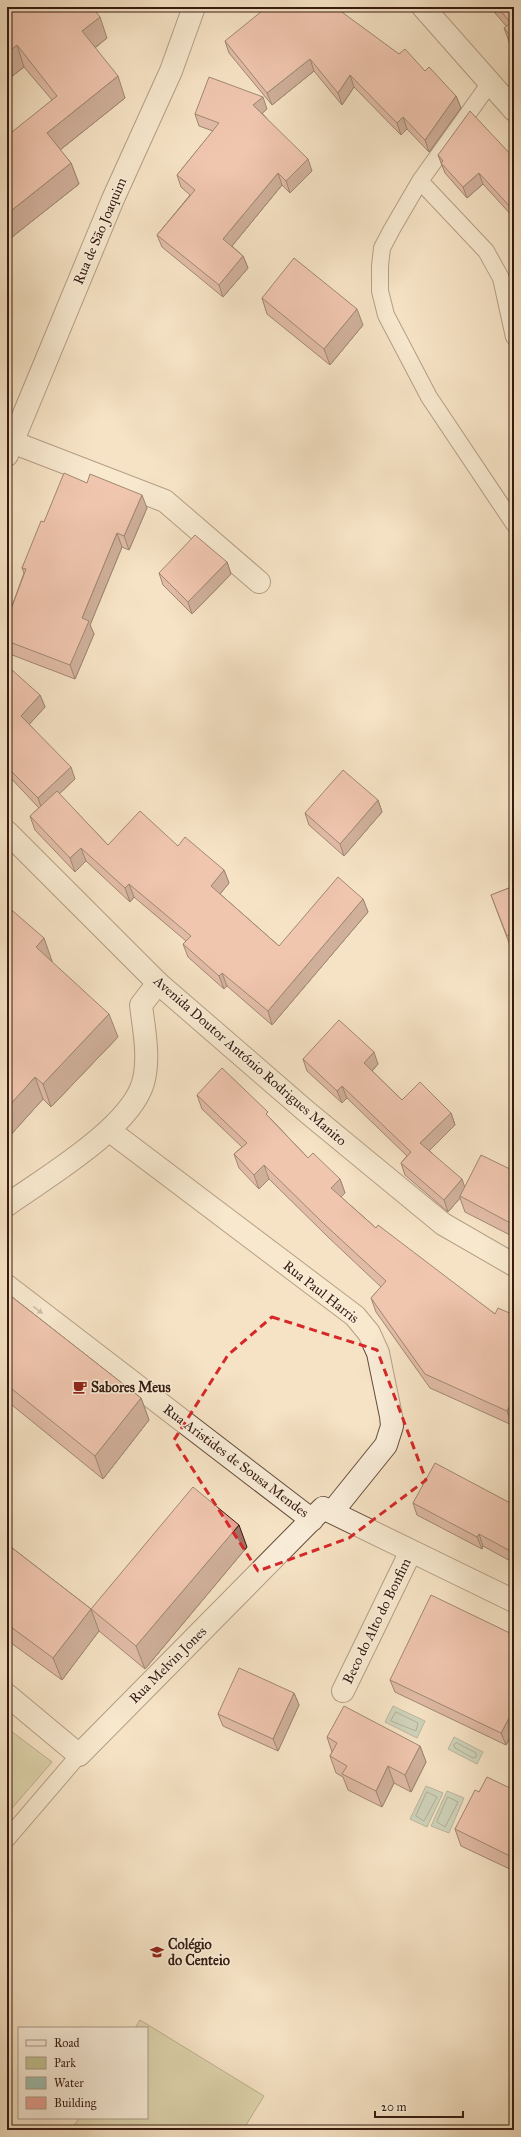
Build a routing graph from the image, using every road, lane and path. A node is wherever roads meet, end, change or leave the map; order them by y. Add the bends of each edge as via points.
1 (194, 7) edge
2 (423, 7) edge
3 (490, 84) junction
4 (514, 110) edge
5 (420, 181) junction
6 (514, 337) edge
7 (10, 449) edge
8 (514, 524) edge
9 (259, 582) dead end
10 (7, 832) edge
11 (158, 983) junction
12 (110, 1131) junction
13 (7, 1206) edge
14 (514, 1266) edge
15 (7, 1286) edge
16 (322, 1513) junction
17 (411, 1551) junction
18 (514, 1601) edge
19 (343, 1691) dead end
20 (7, 1695) edge
21 (79, 1755) junction
22 (7, 1839) edge

1 - 7 street, Rua de São Joaquim via 171,72 113,199
2 - 3 street
3 - 4 street
3 - 5 lane
5 - 6 lane via 486,251 501,278
5 - 8 lane via 382,248 382,304 429,397
7 - 9 street via 165,501
10 - 11 street, Avenida Doutor António Rodrigues Manito
11 - 12 street via 141,1005 147,1056 143,1084 131,1107
11 - 14 street, Avenida Doutor António Rodrigues Manito via 307,1112 443,1224
12 - 13 street
12 - 16 street, Rua Paul Harris via 355,1316 369,1333 380,1360 391,1416 390,1436 386,1445
15 -> 16 street, Rua Aristides de Sousa Mendes
16 - 17 street, Rua Aristides de Sousa Mendes
16 - 21 street, Rua Melvin Jones
17 - 18 street, Rua Aristides de Sousa Mendes
17 - 19 street, Beco do Alto do Bonfim
20 - 21 street
21 - 22 lane

